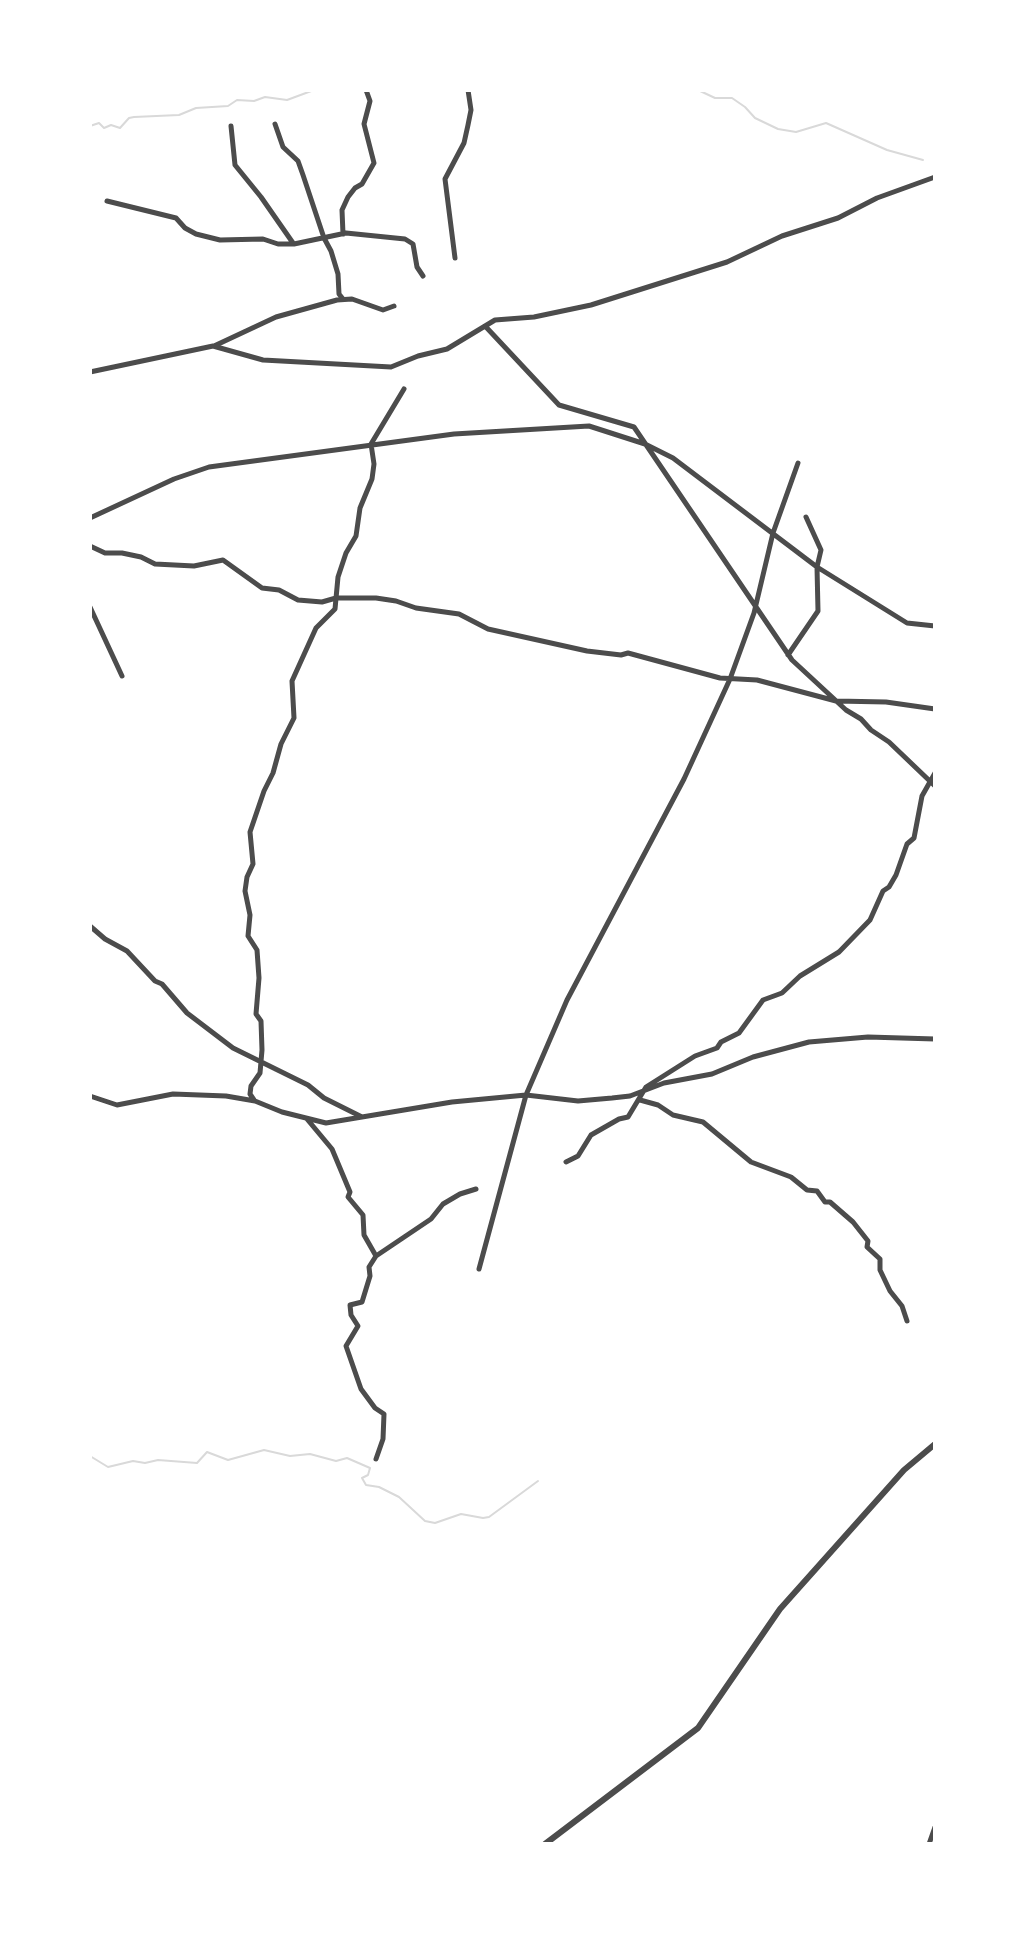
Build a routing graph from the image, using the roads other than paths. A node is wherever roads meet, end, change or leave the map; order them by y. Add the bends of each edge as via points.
1 (366, 90) edge
2 (468, 90) edge
3 (275, 124) dead end
4 (231, 126) dead end
5 (935, 177) edge
6 (107, 201) dead end
7 (343, 234) junction
8 (324, 238) junction
9 (294, 244) junction
10 (455, 258) dead end
11 (423, 276) dead end
12 (343, 299) junction
13 (394, 306) dead end
14 (486, 327) junction
15 (213, 346) junction
16 (90, 372) edge
17 (404, 389) dead end
18 (371, 444) junction
19 (645, 444) junction
20 (798, 463) dead end
21 (806, 517) dead end
22 (90, 518) edge
23 (773, 533) junction
24 (90, 546) edge
25 (817, 567) junction
26 (336, 598) junction
27 (756, 605) junction
28 (90, 607) edge
29 (935, 626) edge
30 (788, 655) junction
31 (122, 676) dead end
32 (730, 679) junction
33 (836, 701) junction
34 (935, 709) edge
35 (935, 773) edge
36 (932, 783) edge
37 (90, 926) edge
38 (935, 1039) edge
39 (261, 1061) junction
40 (642, 1091) junction
41 (526, 1095) junction
42 (90, 1096) edge
43 (640, 1100) junction
44 (255, 1101) junction
45 (363, 1117) junction
46 (307, 1119) junction
47 (566, 1162) dead end
48 (476, 1189) dead end
49 (376, 1256) junction
50 (479, 1269) dead end
51 (907, 1321) dead end
52 (935, 1444) edge
53 (376, 1459) dead end
54 (935, 1827) edge
55 (545, 1844) edge
56 (929, 1844) edge

1 - 7 street via 370,101 364,124 374,163 348,197
2 - 10 street via 471,110 464,143 445,179
3 - 8 street via 283,147 298,161
4 - 9 street via 235,165
5 - 14 street via 727,262 591,305 495,320
6 - 9 street via 176,218 196,234 220,240
7 - 8 street
7 - 11 street via 405,239 413,244
8 - 9 street
8 - 12 street
12 - 13 street via 383,310
12 - 15 street via 276,317
14 - 15 street via 447,349 391,367 263,360
14 - 19 street via 559,405 634,427
15 - 16 street
17 - 18 street
18 - 19 street via 589,426
18 - 22 street via 209,467
18 - 26 street via 372,479 338,577
19 - 23 street via 673,458
19 - 27 street
20 - 23 street
21 - 25 street via 821,550
23 - 25 street
23 - 27 street
24 - 26 street via 155,564 194,566 223,560 262,588 298,600
25 - 29 street via 907,623
25 - 30 street via 818,611
26 - 32 street via 396,601 459,614 488,629 587,651 628,653
26 - 39 street via 335,609 316,628 292,681 294,718 250,832 253,864 245,891 248,936 257,950
27 - 30 street
27 - 32 street
28 - 31 street
30 - 33 street
32 - 33 street via 757,680
32 - 41 street via 684,779 567,1000
33 - 34 street
33 - 36 street
35 - 36 street
36 - 40 street via 922,796 914,838 870,920 839,952 782,993 763,1000 739,1033
37 - 39 street via 127,951 199,1023
38 - 40 street via 809,1042
39 - 44 street via 251,1086
39 - 45 street
40 - 41 street via 578,1101
40 - 43 street
41 - 45 street
41 - 50 street
42 - 44 street via 117,1105 195,1093
43 - 47 street via 628,1117 591,1135 578,1156
43 - 51 street via 703,1122 751,1162 817,1191 868,1241
44 - 46 street
45 - 46 street via 326,1123
46 - 49 street via 332,1149
48 - 49 street via 443,1204 431,1219
49 - 53 street via 362,1302 350,1305 358,1326 346,1346 361,1389 384,1414
52 - 55 street via 904,1470 780,1609 698,1728
54 - 56 street

